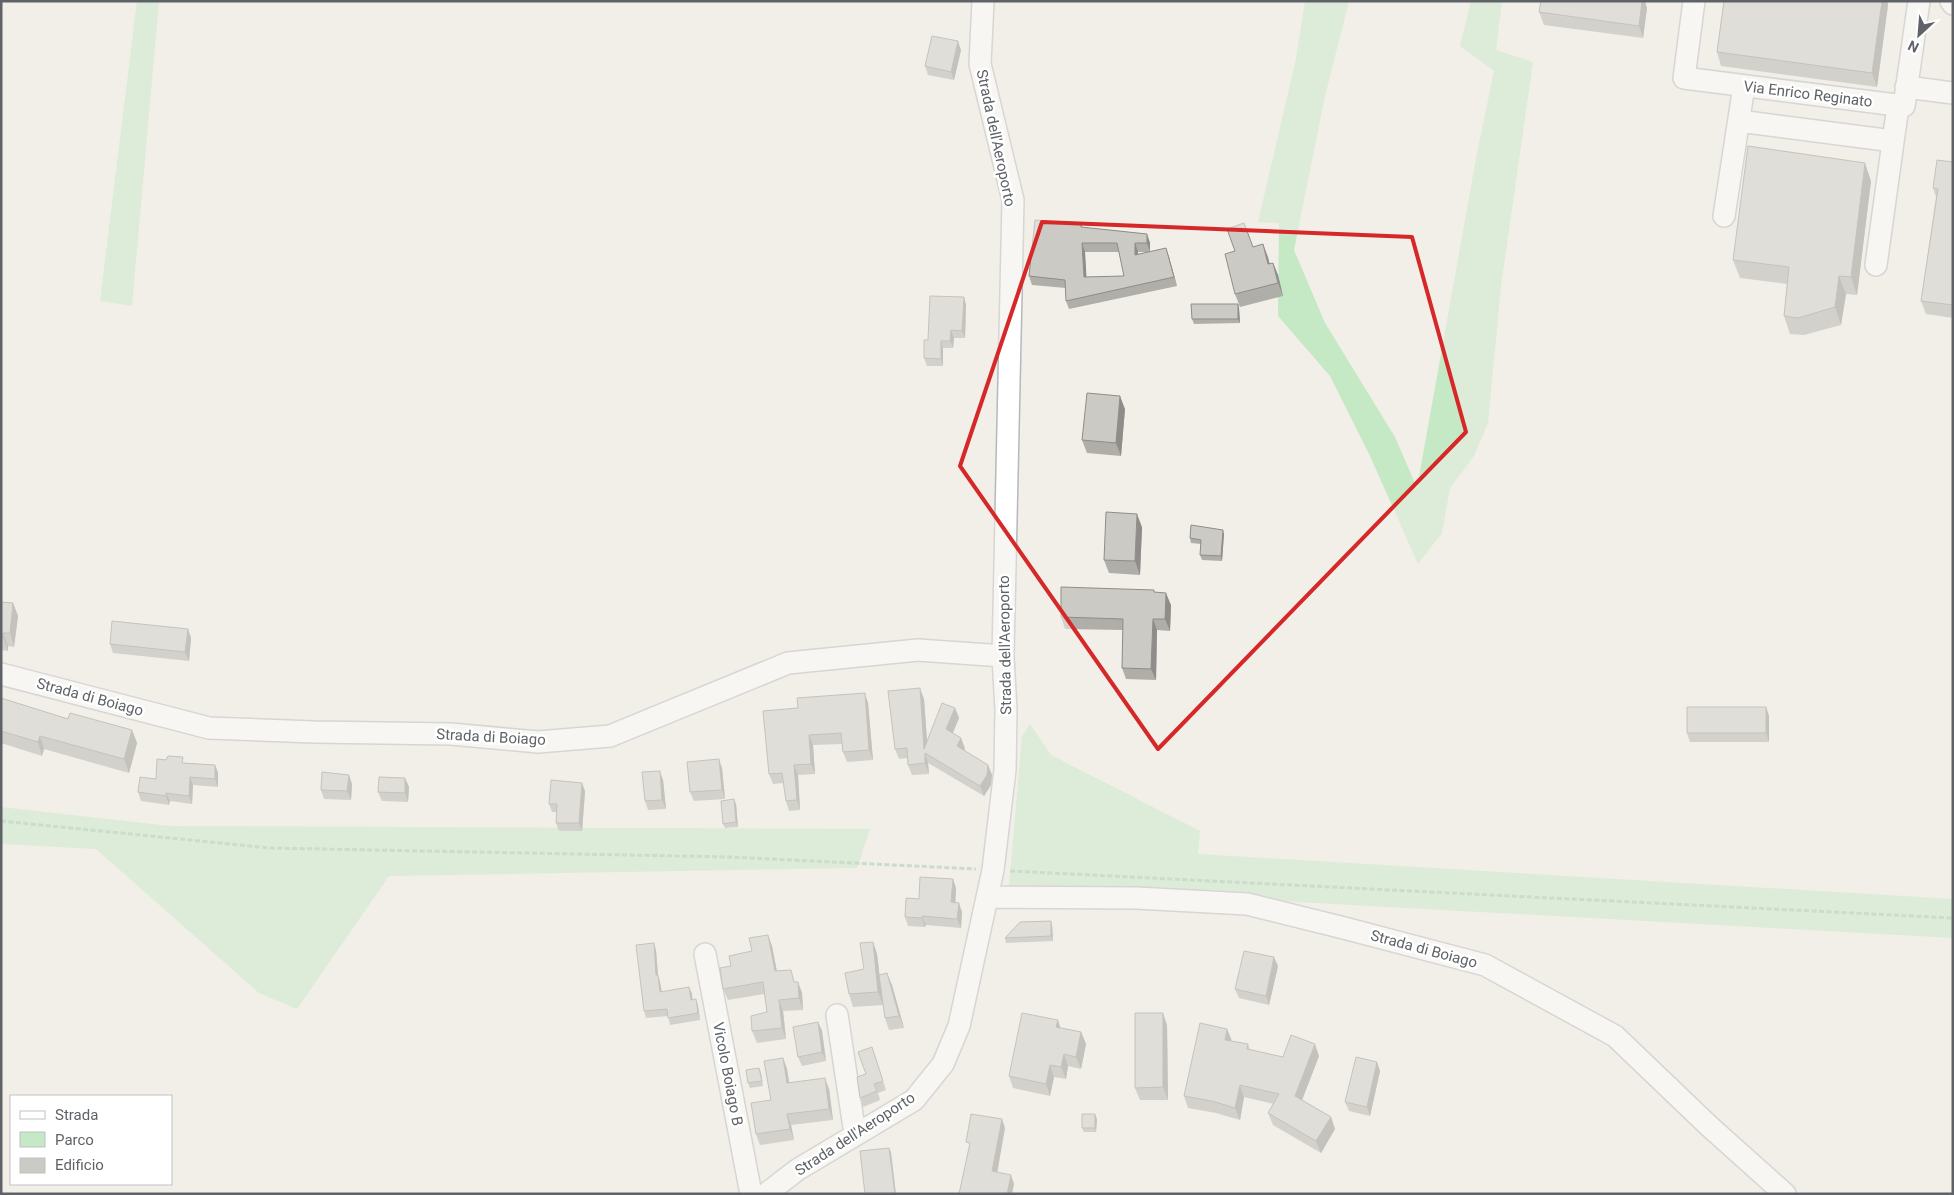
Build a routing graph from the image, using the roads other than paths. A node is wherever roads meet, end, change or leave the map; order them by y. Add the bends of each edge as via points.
1 (983, 1) edge
2 (1694, 1) edge
3 (1919, 1) edge
4 (1744, 86) junction
5 (1953, 93) edge
6 (1902, 96) junction
7 (1739, 121) junction
8 (1893, 141) junction
9 (1724, 216) dead end
10 (1876, 265) dead end
11 (1003, 656) junction
12 (1, 674) edge
13 (988, 897) junction
14 (705, 954) dead end
15 (837, 1015) dead end
16 (854, 1134) junction
17 (751, 1194) edge
18 (766, 1194) edge
19 (1785, 1194) edge

1 - 11 street, Strada dell'Aeroporto via 980,64 1013,200
2 - 4 street, Via Enrico Reginato via 1684,78
3 - 6 street
4 - 6 street, Via Enrico Reginato
4 - 7 street
5 - 6 street, Via Enrico Reginato
6 - 8 street
7 - 8 street
7 - 9 street
8 - 10 street
11 - 12 street, Strada di Boiago via 918,650 788,663 610,736 538,742 452,734 209,728
11 - 13 street, Strada dell'Aeroporto via 1005,770 998,870
13 - 16 street, Strada dell'Aeroporto via 959,1026 943,1064 914,1100
13 - 19 street, Strada di Boiago via 1136,898 1247,904 1485,966 1615,1036
14 - 17 street, Vicolo Boiago B
15 - 16 street
16 - 18 street, Strada dell'Aeroporto

